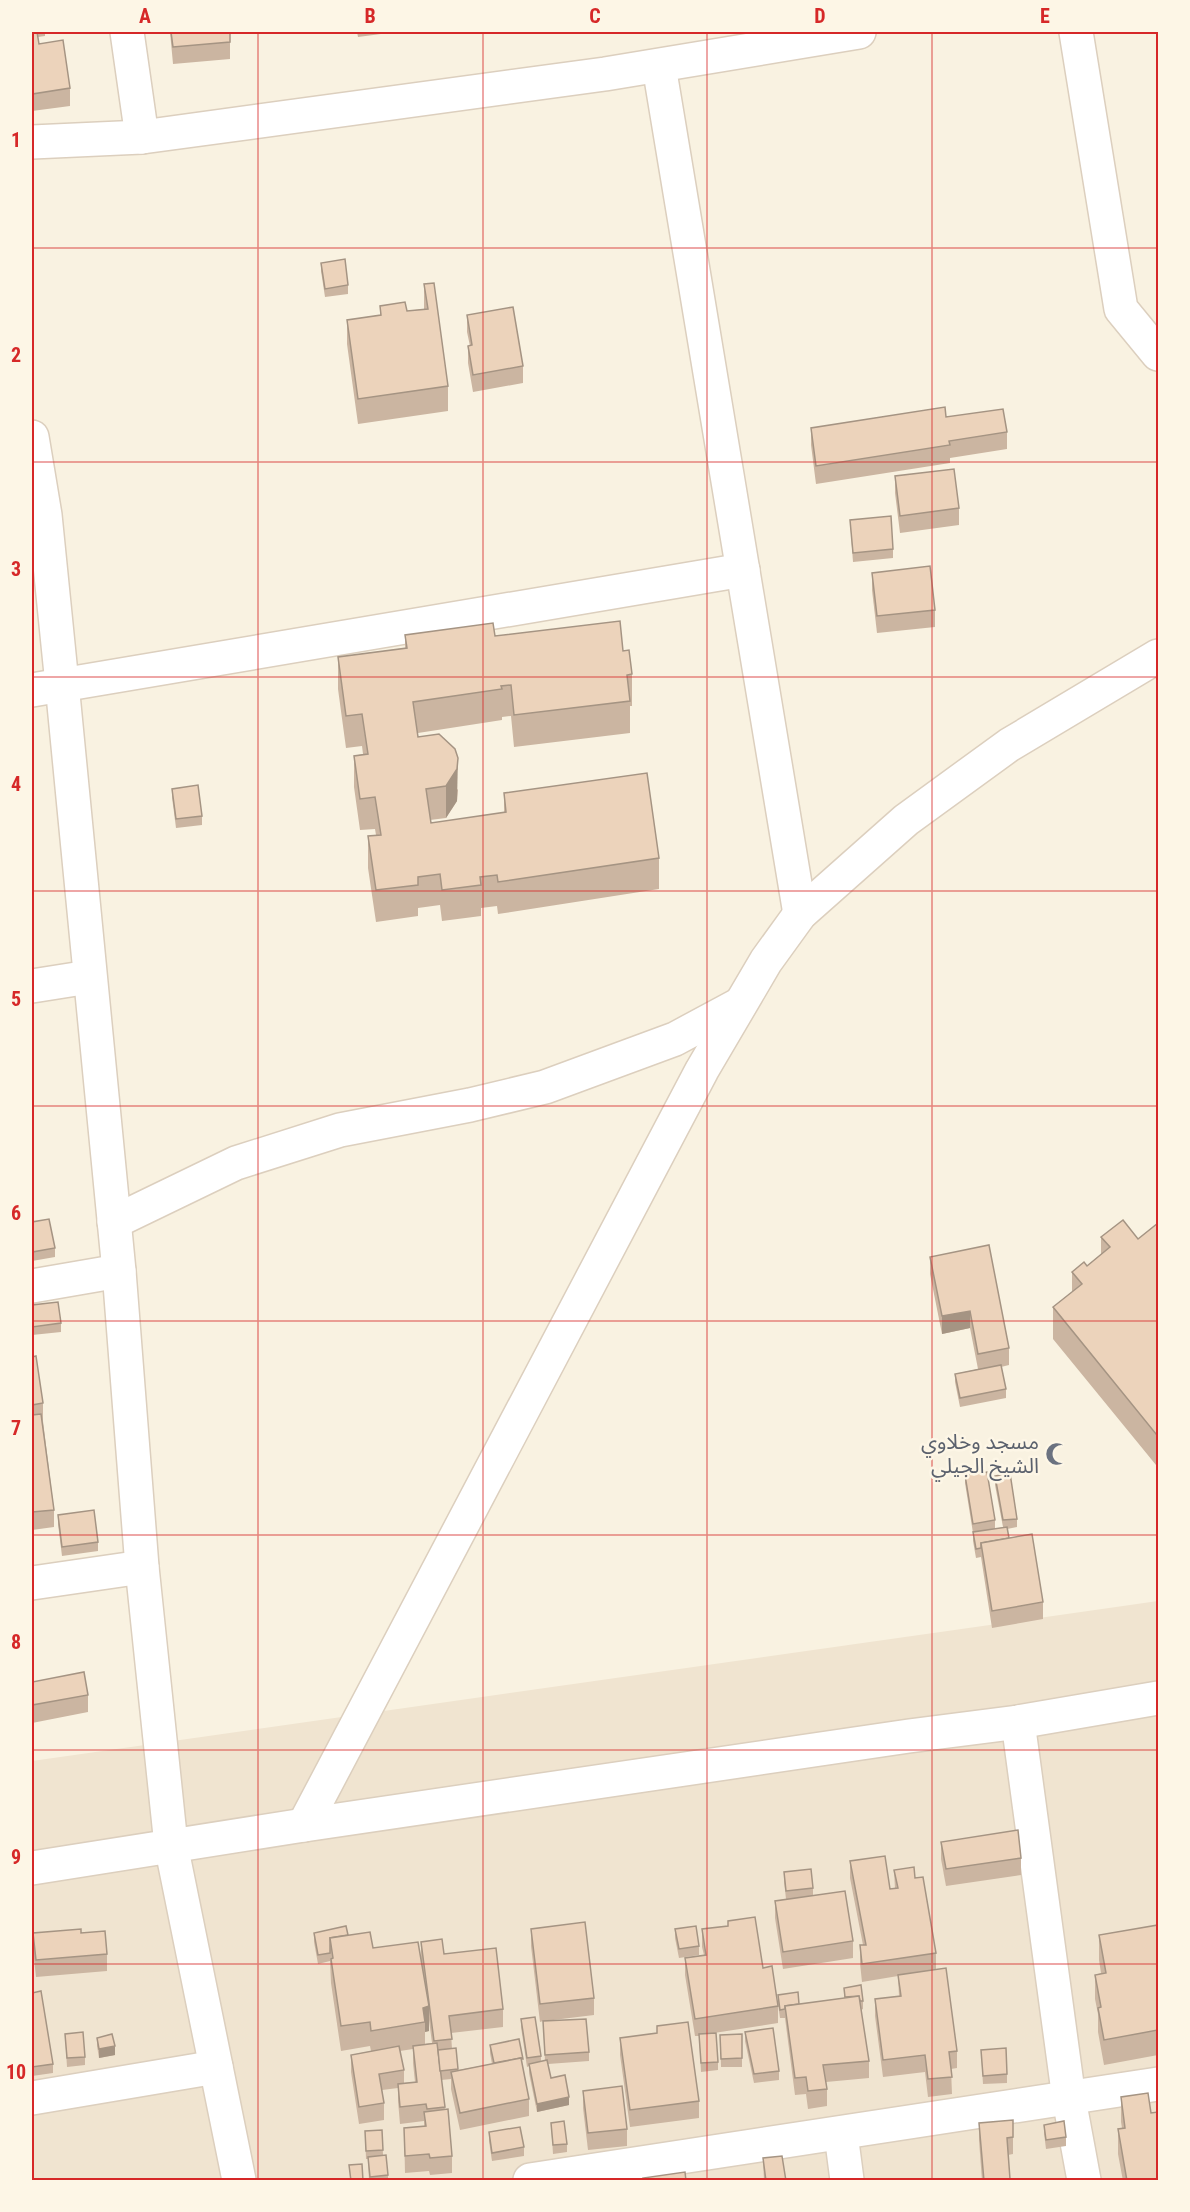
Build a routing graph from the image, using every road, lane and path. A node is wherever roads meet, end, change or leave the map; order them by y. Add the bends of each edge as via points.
1 (127, 32) edge
2 (859, 32) edge
3 (1076, 32) edge
4 (811, 36) edge
5 (659, 66) junction
6 (142, 137) junction
7 (32, 142) edge
8 (1158, 354) edge
9 (32, 437) edge
10 (38, 517) edge
11 (743, 570) junction
12 (1158, 656) edge
13 (47, 687) edge
14 (800, 914) junction
15 (89, 976) junction
16 (32, 986) edge
17 (740, 1004) junction
18 (114, 1222) junction
19 (119, 1271) junction
20 (32, 1287) edge
21 (142, 1567) junction
22 (32, 1583) edge
23 (1158, 1698) edge
24 (1018, 1722) junction
25 (304, 1825) junction
26 (171, 1845) junction
27 (32, 1868) edge
28 (216, 2067) junction
29 (1158, 2084) edge
30 (32, 2098) edge
31 (1069, 2099) junction
32 (841, 2134) junction
33 (239, 2181) edge
34 (530, 2181) edge
35 (847, 2181) edge
36 (1084, 2181) edge

1 - 6 street
2 - 4 street
3 - 8 street via 1120,309
4 - 5 street
5 - 6 street
5 - 11 street
6 - 7 street
9 - 10 street
10 - 13 street
11 - 13 street
11 - 14 street
12 - 14 street via 1009,745 906,820
13 - 15 street
14 - 17 street
15 - 16 street
15 - 18 street
17 - 18 street via 675,1039 545,1087 470,1106 340,1130 236,1163
17 - 25 street
18 - 19 street
19 - 20 street
19 - 21 street
21 - 22 street
21 - 26 street
23 - 24 street
24 - 25 street
24 - 31 street
25 - 26 street
26 - 27 street
26 - 28 street
28 - 30 street
28 - 33 street
29 - 31 street
31 - 32 street
31 - 36 street
32 - 34 street
32 - 35 street

